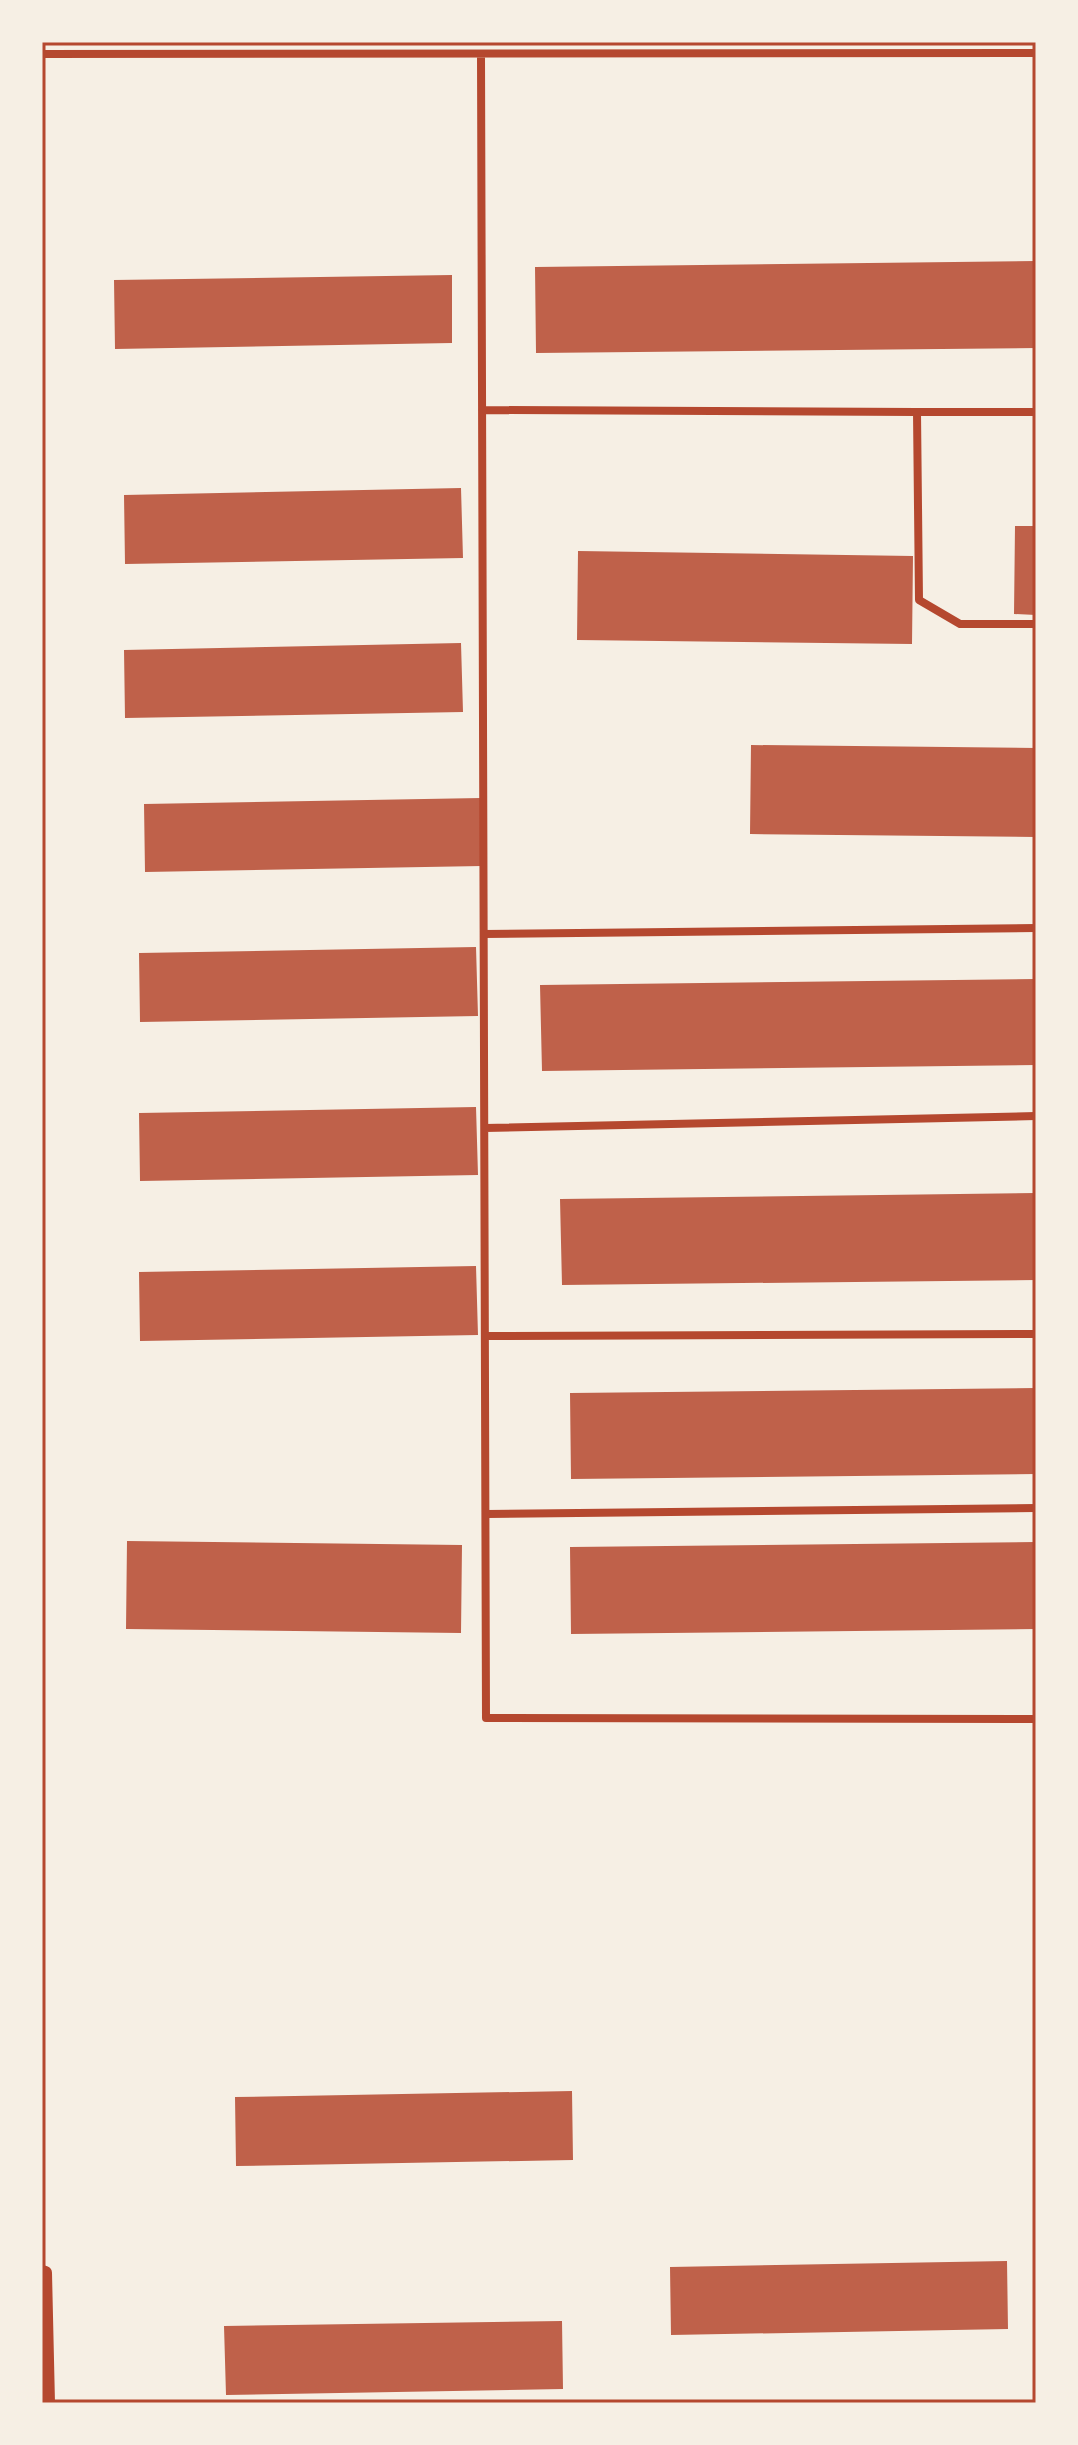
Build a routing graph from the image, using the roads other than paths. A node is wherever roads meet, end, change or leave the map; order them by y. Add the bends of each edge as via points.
1 (1036, 53) edge
2 (42, 54) edge
3 (481, 55) junction
4 (482, 410) junction
5 (917, 412) junction
6 (1036, 412) edge
7 (1036, 624) edge
8 (1036, 928) edge
9 (484, 934) junction
10 (1036, 1116) edge
11 (485, 1128) junction
12 (1036, 1334) edge
13 (486, 1336) junction
14 (1036, 1508) edge
15 (487, 1514) junction
16 (1036, 1719) edge
17 (42, 2272) edge
18 (48, 2403) edge

1 - 3 street
2 - 3 street
3 - 4 street
4 - 5 street
4 - 9 street
5 - 6 street
5 - 7 street via 919,600 960,624
8 - 9 street
9 - 11 street
10 - 11 street
11 - 13 street
12 - 13 street
13 - 15 street
14 - 15 street
15 - 16 street via 486,1718
17 - 18 street

